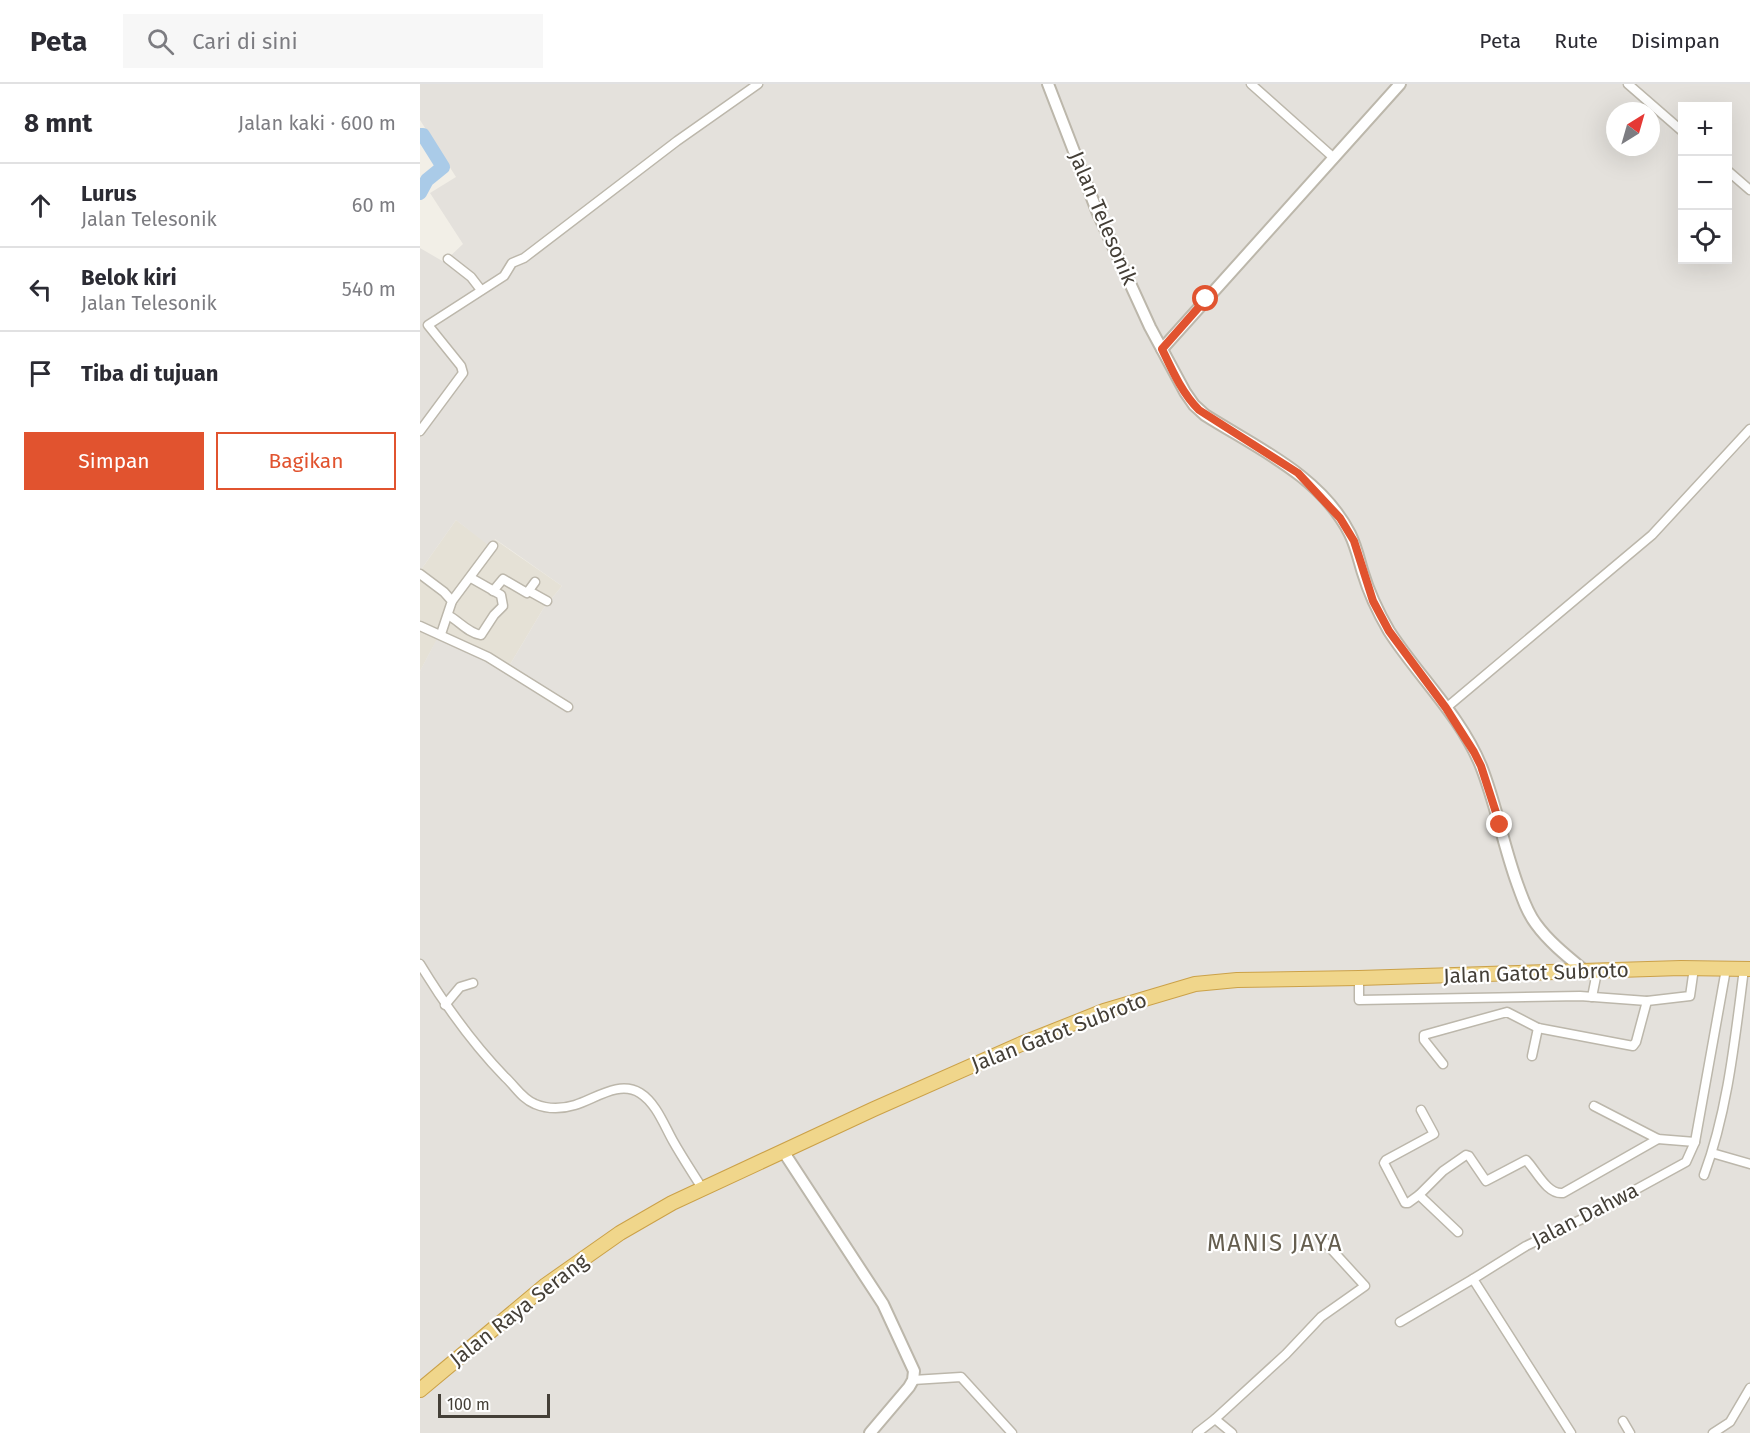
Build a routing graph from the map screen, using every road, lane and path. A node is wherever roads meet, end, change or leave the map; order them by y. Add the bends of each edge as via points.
1 (758, 84) edge
2 (1048, 84) edge
3 (1251, 84) edge
4 (1400, 84) edge
5 (1628, 84) edge
6 (1678, 128) edge
7 (1335, 158) junction
8 (1732, 174) edge
9 (1750, 190) edge
10 (448, 259) dead end
11 (481, 290) junction
12 (1162, 349) junction
13 (1750, 429) edge
14 (420, 431) edge
15 (493, 546) dead end
16 (420, 573) edge
17 (471, 578) junction
18 (535, 582) dead end
19 (493, 591) junction
20 (529, 591) junction
21 (452, 601) junction
22 (547, 601) dead end
23 (448, 615) junction
24 (420, 626) edge
25 (441, 634) junction
26 (568, 707) dead end
27 (1446, 708) junction
28 (420, 964) edge
29 (1694, 968) junction
30 (1726, 969) junction
31 (1747, 969) edge
32 (1591, 972) junction
33 (1359, 978) junction
34 (473, 983) dead end
35 (1592, 997) junction
36 (1647, 1001) junction
37 (445, 1005) junction
38 (1538, 1028) junction
39 (1532, 1056) dead end
40 (1443, 1064) dead end
41 (1594, 1106) dead end
42 (1421, 1110) dead end
43 (1658, 1139) junction
44 (1695, 1142) junction
45 (783, 1151) junction
46 (1712, 1153) junction
47 (1750, 1164) edge
48 (1704, 1175) dead end
49 (702, 1188) junction
50 (1419, 1195) junction
51 (1458, 1232) dead end
52 (620, 1233) joint
53 (1322, 1239) dead end
54 (1473, 1279) junction
55 (1400, 1322) dead end
56 (913, 1380) junction
57 (420, 1390) edge
58 (1748, 1394) edge
59 (1215, 1419) junction
60 (1623, 1421) dead end
61 (870, 1433) edge
62 (1012, 1433) edge
63 (1197, 1433) edge
64 (1232, 1433) edge
65 (1570, 1433) edge
66 (1630, 1433) edge
67 (1713, 1433) edge

1 - 11 street
2 - 12 street, Jalan Telesonik via 1097,211
3 - 7 street
4 - 7 street
5 - 6 street
7 - 12 street
8 - 9 street
10 - 11 street
11 - 14 street via 428,325 463,373
12 - 27 street, Jalan Telesonik via 1196,407 1298,473 1340,518 1354,541 1373,601 1384,622
13 - 27 street via 1652,535
15 - 17 street
16 - 21 street
17 - 19 street
17 - 21 street
18 - 20 street
19 - 20 street via 503,579 526,593
19 - 23 street via 501,596 503,606 481,635
20 - 22 street
21 - 23 street
23 - 25 street
24 - 25 street
25 - 26 street via 488,657
27 - 32 street, Jalan Telesonik via 1481,766 1507,855 1536,924 1560,951
28 - 37 street
29 - 30 highway, Jalan Gatot Subroto
29 - 32 highway, Jalan Gatot Subroto
29 - 36 street via 1690,996
30 - 31 highway, Jalan Gatot Subroto
30 - 44 street, Jalan Dahwa
31 - 46 street
32 - 33 highway, Jalan Gatot Subroto
32 - 35 street
33 - 35 street via 1359,1000
33 - 45 highway, Jalan Gatot Subroto via 1237,980 1195,984 1144,998 1021,1044
34 - 37 street via 460,987
35 - 36 street
36 - 38 street via 1633,1046
37 - 49 street via 519,1093 534,1104 560,1108 619,1089 638,1092 654,1107
38 - 39 street
38 - 40 street via 1507,1012 1424,1035
41 - 43 street
42 - 50 street via 1434,1134 1384,1163 1405,1203
43 - 44 street
43 - 50 street via 1563,1193 1550,1189 1526,1160 1486,1181 1467,1155 1443,1171
44 - 54 street, Jalan Dahwa via 1686,1162 1516,1251
45 - 49 highway, Jalan Gatot Subroto
45 - 56 street via 883,1304 914,1371
46 - 47 street
46 - 48 street
49 - 52 highway, Jalan Gatot Subroto
50 - 51 street
52 - 57 highway, Jalan Raya Serang via 546,1286
53 - 59 street via 1365,1286 1321,1317
54 - 55 street, Jalan Dahwa
54 - 65 street
56 - 61 street
56 - 62 street via 961,1377
58 - 67 street via 1730,1422
59 - 63 street
59 - 64 street
60 - 66 street

